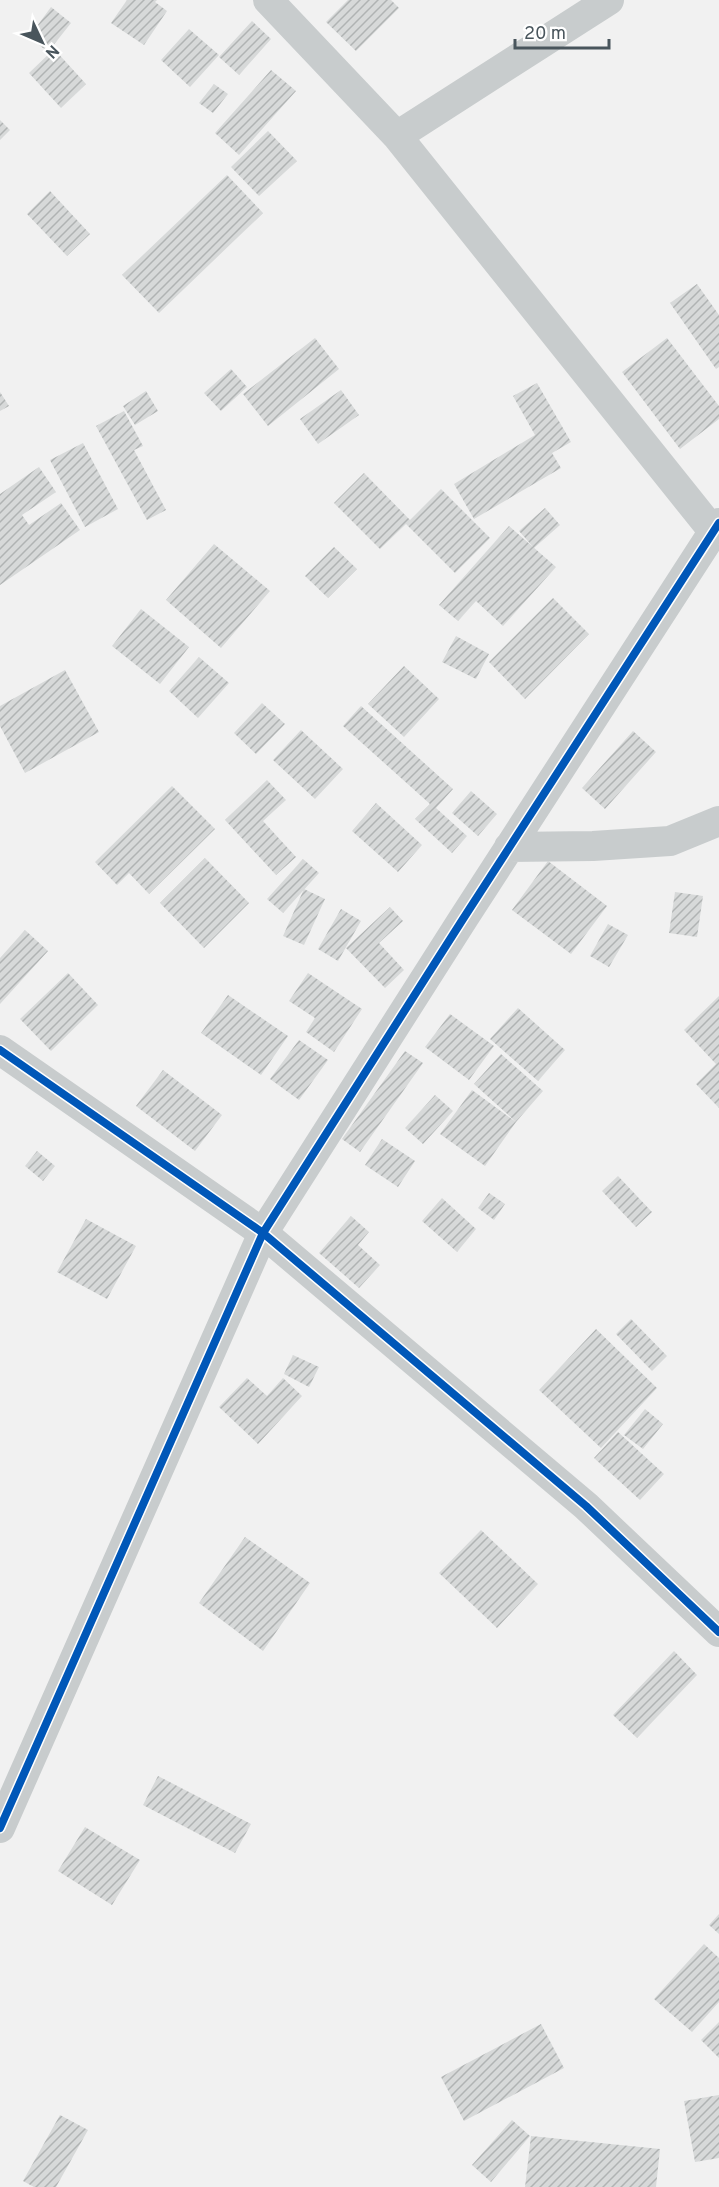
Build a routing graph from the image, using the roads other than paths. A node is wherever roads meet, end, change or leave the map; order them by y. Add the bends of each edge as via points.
1 (268, 0) edge
2 (609, 0) edge
3 (397, 136) junction
4 (716, 527) edge
5 (719, 821) edge
6 (509, 848) junction
7 (0, 1050) edge
8 (263, 1233) junction
9 (719, 1632) edge
10 (0, 1828) edge

1 - 3 street
2 - 3 street
3 - 4 street
4 - 6 street
5 - 6 street via 670,841
6 - 8 street
7 - 8 street
8 - 9 street via 586,1506
8 - 10 street

